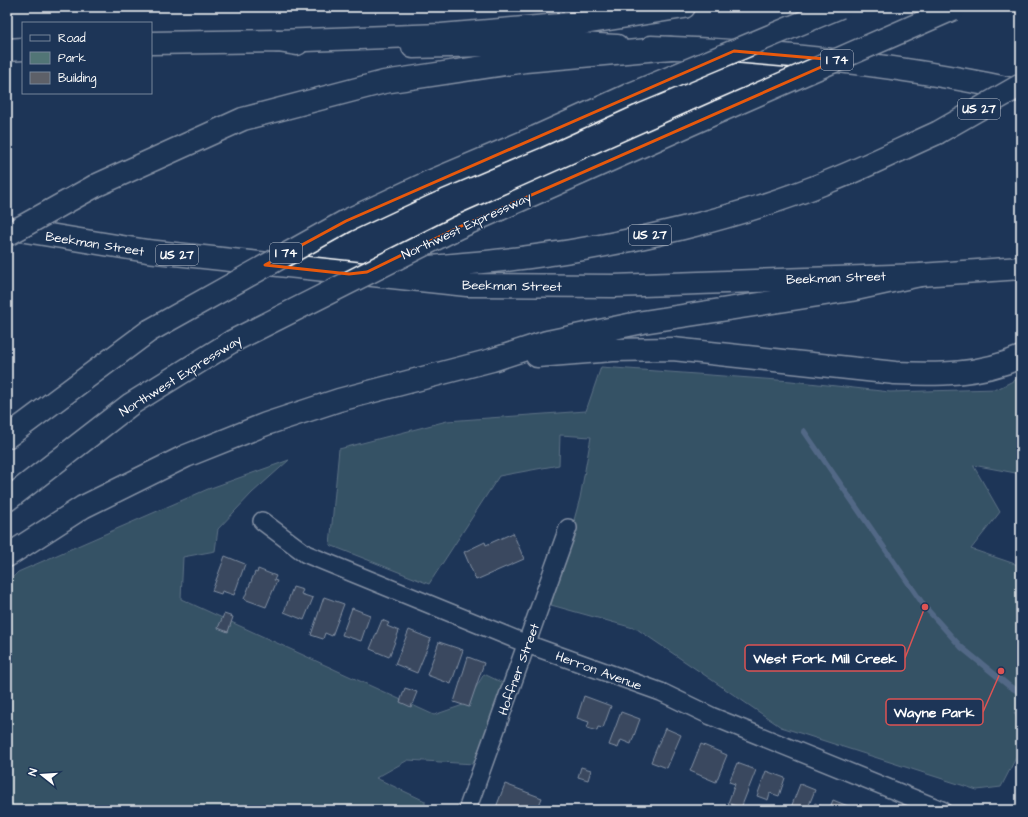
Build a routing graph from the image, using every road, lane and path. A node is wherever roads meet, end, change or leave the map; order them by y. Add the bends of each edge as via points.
1 (684, 7) edge
2 (840, 7) edge
3 (955, 8) edge
4 (278, 41) junction
5 (152, 43) edge
6 (671, 48) junction
7 (22, 49) edge
8 (7, 50) edge
9 (1021, 85) edge
10 (1021, 91) edge
11 (7, 228) edge
12 (7, 235) edge
13 (1021, 268) edge
14 (349, 274) junction
15 (920, 275) junction
16 (1021, 357) edge
17 (492, 360) junction
18 (7, 437) edge
19 (7, 500) edge
20 (262, 521) dead end
21 (568, 528) dead end
22 (7, 556) edge
23 (527, 644) junction
24 (467, 810) edge
25 (942, 810) edge

1 - 4 main road via 584,23 441,35
2 - 18 main road, I 74, bridge via 632,94 346,221 150,331
3 - 19 main road, Northwest Expressway / I 74, bridge via 443,234 231,342 131,404
4 - 5 main road
4 - 6 main road via 329,49 559,43
6 - 10 main road via 785,54 895,67
6 - 12 main road, bridge via 525,61 384,82 244,119 94,186
7 - 8 main road
9 - 14 main road, US 27, bridge via 937,133 830,182 702,223 617,242 530,257
11 - 14 main road, Beekman Street / US 27 via 147,252
13 - 15 main road, Beekman Street
14 - 15 main road, Beekman Street via 467,285 591,286
15 - 17 main road via 851,290 643,322 547,342
16 - 17 main road via 995,367 970,372 932,374 895,373 673,349 613,350
17 - 22 main road via 339,400 266,424 186,456 83,507
20 - 23 street, Herron Avenue via 306,554
21 - 23 street, Hoffner Street
23 - 24 street, Hoffner Street
23 - 25 street, Herron Avenue via 661,692 711,716

